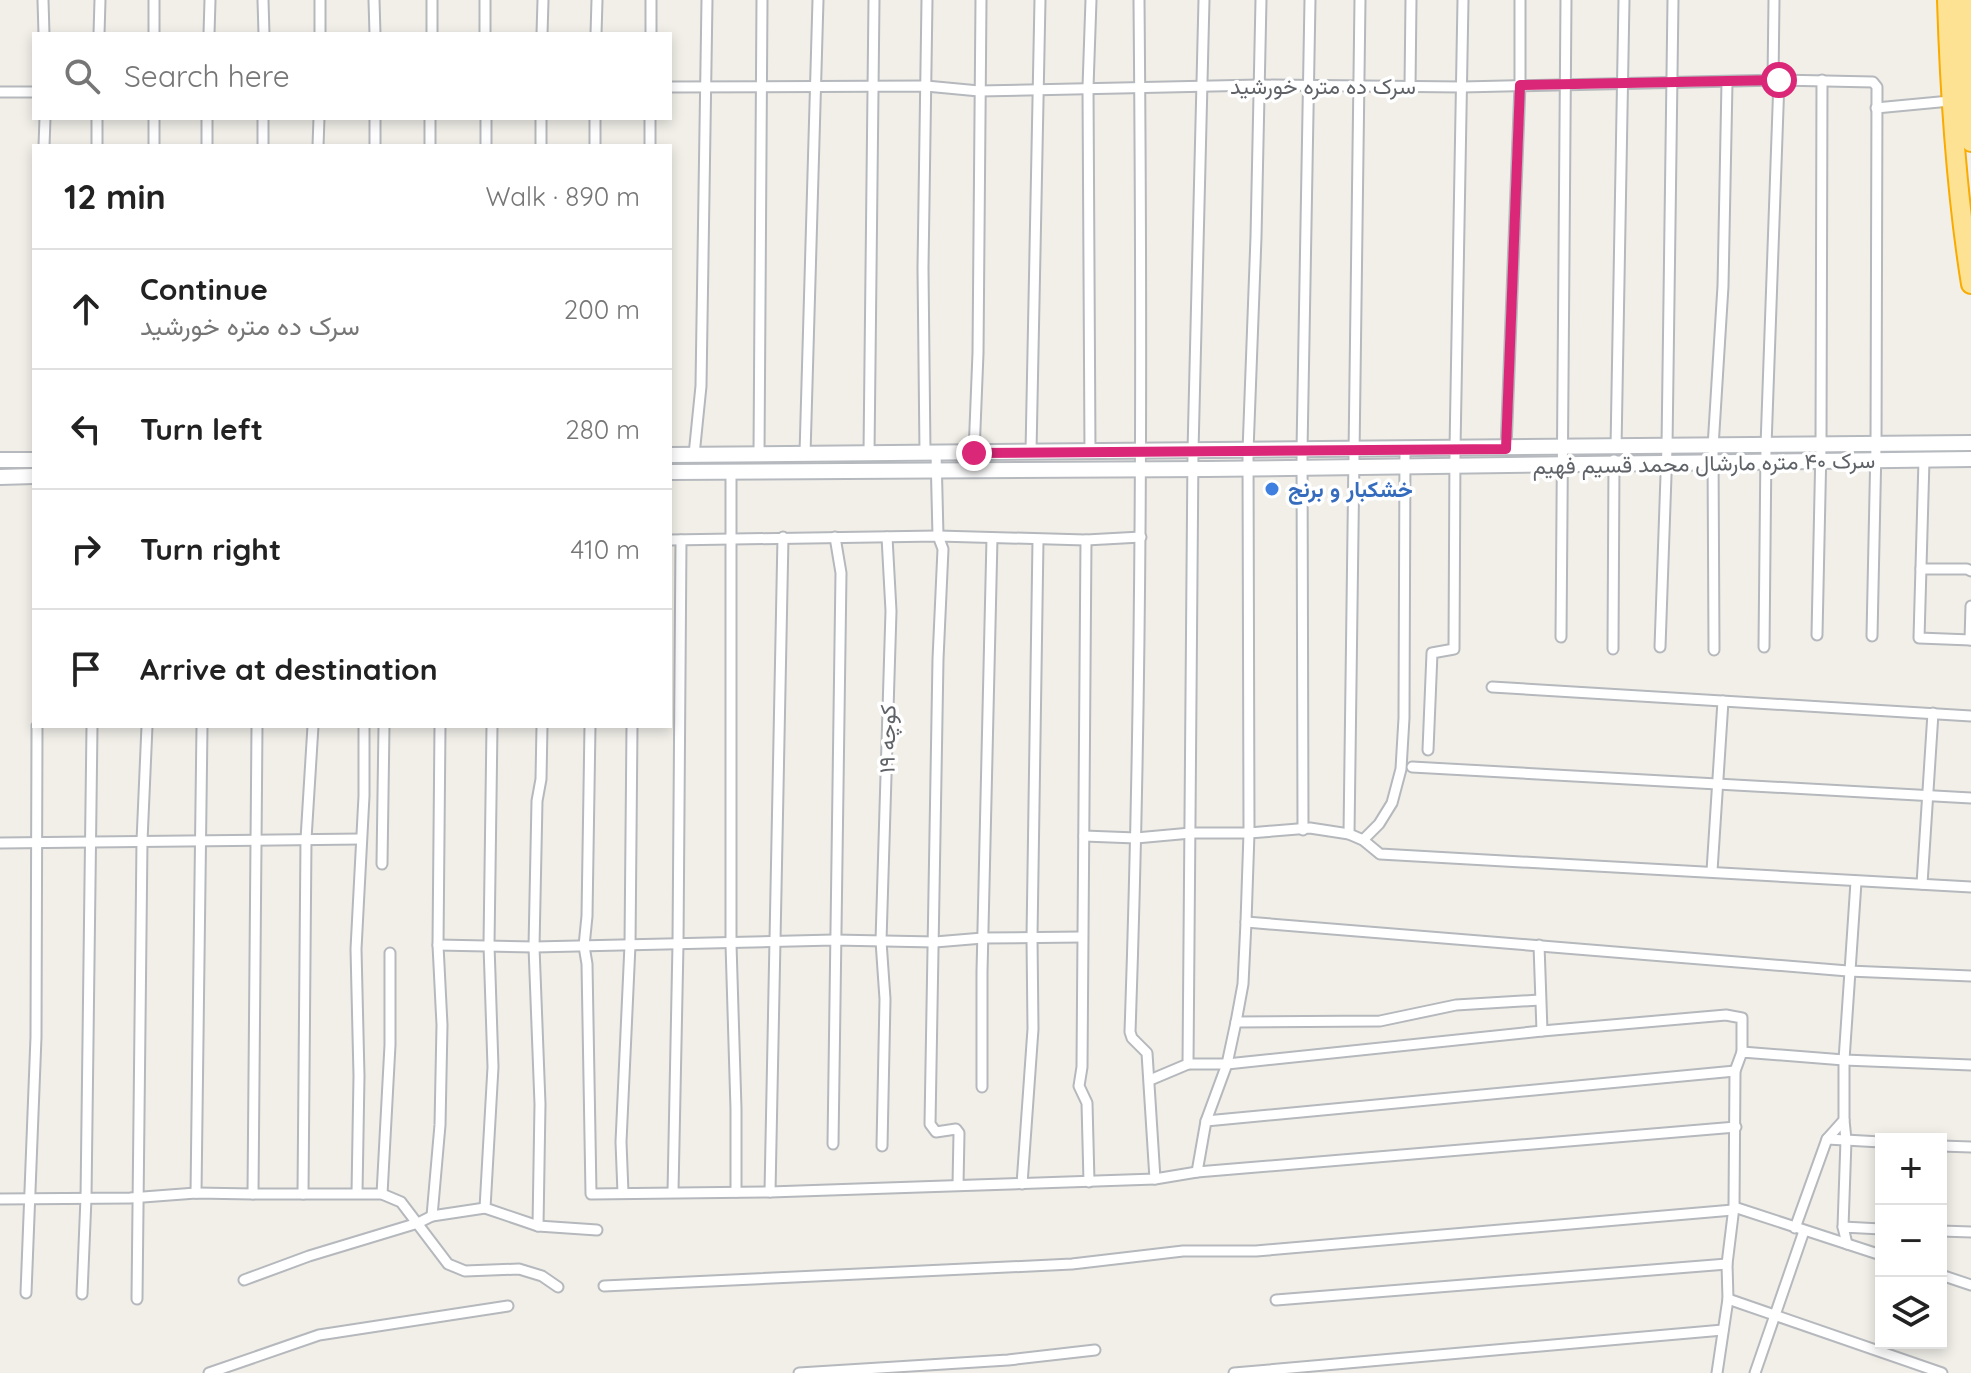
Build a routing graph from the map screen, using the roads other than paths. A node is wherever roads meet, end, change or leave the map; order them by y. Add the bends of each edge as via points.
1 (43, 0) edge
2 (100, 0) edge
3 (154, 0) edge
4 (210, 0) edge
5 (263, 0) edge
6 (320, 0) edge
7 (374, 0) edge
8 (432, 0) edge
9 (485, 0) edge
10 (543, 0) edge
11 (597, 0) edge
12 (651, 0) edge
13 (707, 0) edge
14 (762, 0) edge
15 (818, 0) edge
16 (874, 0) edge
17 (927, 0) edge
18 (981, 0) edge
19 (1040, 0) edge
20 (1091, 0) edge
21 (1139, 0) edge
22 (1204, 0) edge
23 (1261, 0) edge
24 (1310, 0) edge
25 (1360, 0) edge
26 (1411, 0) edge
27 (1463, 0) edge
28 (1520, 0) edge
29 (1566, 0) edge
30 (1624, 0) edge
31 (1673, 0) edge
32 (1774, 0) edge
33 (1947, 0) edge
34 (1965, 8) edge
35 (44, 32) edge
36 (99, 32) edge
37 (154, 32) edge
38 (209, 32) edge
39 (264, 32) edge
40 (320, 32) edge
41 (375, 32) edge
42 (432, 32) edge
43 (485, 32) edge
44 (542, 32) edge
45 (596, 32) edge
46 (651, 32) edge
47 (1776, 80) junction
48 (1822, 80) junction
49 (1624, 82) junction
50 (1727, 82) junction
51 (1671, 83) junction
52 (1259, 85) junction
53 (1520, 85) junction
54 (815, 86) junction
55 (926, 86) junction
56 (1310, 86) junction
57 (1360, 86) junction
58 (1567, 86) junction
59 (672, 87) edge
60 (706, 87) junction
61 (759, 87) junction
62 (873, 87) junction
63 (1039, 87) junction
64 (1088, 87) junction
65 (1140, 87) junction
66 (1203, 87) junction
67 (1410, 87) junction
68 (1462, 87) junction
69 (1970, 87) edge
70 (979, 91) junction
71 (0, 92) edge
72 (32, 92) edge
73 (1950, 101) junction
74 (1876, 108) junction
75 (45, 120) edge
76 (97, 120) edge
77 (154, 120) edge
78 (207, 120) edge
79 (263, 120) edge
80 (319, 120) edge
81 (375, 120) edge
82 (430, 120) edge
83 (486, 120) edge
84 (541, 120) edge
85 (595, 120) edge
86 (650, 120) edge
87 (1971, 142) edge
88 (44, 144) edge
89 (97, 144) edge
90 (154, 144) edge
91 (207, 144) edge
92 (263, 144) edge
93 (318, 144) edge
94 (375, 144) edge
95 (430, 144) edge
96 (486, 144) edge
97 (541, 144) edge
98 (595, 144) edge
99 (650, 144) edge
100 (1963, 167) edge
101 (1971, 284) edge
102 (1971, 443) edge
103 (1667, 447) junction
104 (1561, 448) junction
105 (1615, 448) junction
106 (1405, 449) junction
107 (1455, 449) junction
108 (1506, 449) junction
109 (1302, 450) junction
110 (1354, 450) junction
111 (1141, 451) junction
112 (1193, 451) junction
113 (1248, 451) junction
114 (1031, 452) junction
115 (1090, 452) junction
116 (869, 453) junction
117 (930, 453) junction
118 (974, 453) junction
119 (1876, 453) junction
120 (759, 454) junction
121 (805, 454) junction
122 (1766, 454) junction
123 (1821, 454) junction
124 (672, 455) edge
125 (694, 455) junction
126 (1713, 455) junction
127 (1971, 459) edge
128 (0, 460) edge
129 (32, 460) edge
130 (1924, 460) junction
131 (1667, 463) junction
132 (1614, 464) junction
133 (1561, 465) junction
134 (1455, 466) junction
135 (1405, 467) junction
136 (1302, 468) junction
137 (1354, 468) junction
138 (1248, 469) junction
139 (1141, 470) junction
140 (1193, 470) junction
141 (936, 471) junction
142 (672, 472) edge
143 (731, 472) junction
144 (32, 476) edge
145 (0, 477) edge
146 (938, 536) junction
147 (783, 537) junction
148 (835, 537) junction
149 (887, 537) junction
150 (1141, 537) junction
151 (731, 538) junction
152 (992, 538) junction
153 (675, 540) edge
154 (1038, 540) junction
155 (1086, 540) junction
156 (1921, 569) junction
157 (1971, 571) edge
158 (1971, 606) edge
159 (1817, 635) dead end
160 (1872, 636) dead end
161 (1561, 637) dead end
162 (1971, 640) edge
163 (1660, 647) dead end
164 (1764, 647) dead end
165 (1613, 649) dead end
166 (1714, 650) dead end
167 (1492, 687) dead end
168 (1723, 701) junction
169 (1933, 713) junction
170 (1971, 716) edge
171 (37, 728) edge
172 (92, 728) edge
173 (147, 728) edge
174 (202, 728) edge
175 (257, 728) edge
176 (313, 728) edge
177 (364, 728) edge
178 (384, 728) edge
179 (440, 728) edge
180 (492, 728) edge
181 (542, 728) edge
182 (590, 728) edge
183 (632, 728) edge
184 (1428, 750) dead end
185 (1412, 767) dead end
186 (1719, 786) junction
187 (1928, 796) junction
188 (1971, 798) edge
189 (1303, 830) junction
190 (1191, 833) junction
191 (1249, 833) junction
192 (1349, 834) junction
193 (1084, 836) junction
194 (1136, 838) junction
195 (306, 839) junction
196 (361, 839) junction
197 (256, 840) junction
198 (1363, 840) junction
199 (88, 841) junction
200 (142, 841) junction
201 (199, 841) junction
202 (36, 842) junction
203 (0, 843) edge
204 (382, 864) dead end
205 (1712, 871) junction
206 (1856, 882) junction
207 (1922, 884) junction
208 (1971, 887) edge
209 (1246, 922) junction
210 (1032, 937) junction
211 (1082, 937) junction
212 (983, 938) junction
213 (834, 940) junction
214 (881, 941) junction
215 (935, 942) junction
216 (774, 943) junction
217 (678, 944) junction
218 (731, 944) junction
219 (438, 945) junction
220 (489, 945) junction
221 (630, 945) junction
222 (1539, 945) junction
223 (584, 946) junction
224 (534, 947) junction
225 (390, 953) dead end
226 (1848, 971) junction
227 (1971, 976) edge
228 (1540, 1000) junction
229 (1236, 1022) junction
230 (1542, 1031) junction
231 (1742, 1052) junction
232 (1844, 1060) junction
233 (1188, 1064) junction
234 (1227, 1064) junction
235 (1971, 1065) edge
236 (1735, 1071) junction
237 (1150, 1080) junction
238 (982, 1087) dead end
239 (1844, 1120) junction
240 (1206, 1121) junction
241 (1736, 1127) junction
242 (1827, 1139) junction
243 (1846, 1140) junction
244 (1875, 1142) edge
245 (833, 1144) dead end
246 (882, 1146) dead end
247 (1947, 1146) edge
248 (1971, 1147) edge
249 (1197, 1172) junction
250 (1155, 1179) junction
251 (1089, 1182) junction
252 (1022, 1184) junction
253 (958, 1185) junction
254 (673, 1192) junction
255 (736, 1192) junction
256 (770, 1192) junction
257 (196, 1193) junction
258 (357, 1193) junction
259 (623, 1193) junction
260 (253, 1194) junction
261 (303, 1194) junction
262 (382, 1194) junction
263 (140, 1196) junction
264 (86, 1198) junction
265 (0, 1199) edge
266 (30, 1199) junction
267 (485, 1208) junction
268 (1734, 1208) junction
269 (432, 1216) junction
270 (418, 1223) junction
271 (538, 1226) junction
272 (1843, 1227) junction
273 (1875, 1229) edge
274 (597, 1230) dead end
275 (1799, 1230) junction
276 (1947, 1231) edge
277 (1971, 1232) edge
278 (1847, 1244) junction
279 (1875, 1253) edge
280 (1727, 1264) junction
281 (1947, 1277) edge
282 (244, 1280) dead end
283 (1971, 1285) edge
284 (604, 1286) dead end
285 (558, 1287) dead end
286 (26, 1293) dead end
287 (82, 1294) dead end
288 (137, 1299) dead end
289 (1728, 1299) junction
290 (1276, 1300) dead end
291 (508, 1306) dead end
292 (1774, 1314) junction
293 (1723, 1330) junction
294 (1095, 1350) dead end
295 (1008, 1360) junction
296 (209, 1373) edge
297 (799, 1373) edge
298 (1009, 1373) edge
299 (1234, 1373) edge
300 (1717, 1373) edge
301 (1755, 1373) edge
302 (1942, 1373) edge

1 - 35 street
2 - 36 street
3 - 37 street
4 - 38 street
5 - 39 street
6 - 40 street
7 - 41 street
8 - 42 street
9 - 43 street
10 - 44 street
11 - 45 street
12 - 46 street
13 - 60 street
14 - 61 street
15 - 54 street
16 - 62 street
17 - 55 street
18 - 70 street
19 - 63 street
20 - 64 street
21 - 65 street
22 - 66 street
23 - 52 street
24 - 56 street
25 - 57 street
26 - 67 street
27 - 68 street
28 - 53 street
29 - 58 street
30 - 49 street
31 - 51 street
32 - 47 street
33 - 73 highway
34 - 69 highway
47 - 48 street, سرک ده متره خورشید
47 - 50 street, سرک ده متره خورشید
47 - 122 street
48 - 74 street, سرک ده متره خورشید via 1873,82
48 - 123 street
49 - 51 street, سرک ده متره خورشید
49 - 58 street, سرک ده متره خورشید
49 - 105 street
50 - 51 street, سرک ده متره خورشید
50 - 126 street
51 - 103 street
52 - 56 street, سرک ده متره خورشید
52 - 66 street, سرک ده متره خورشید
52 - 113 street
53 - 58 street, سرک ده متره خورشید
53 - 68 street, سرک ده متره خورشید
53 - 108 street
54 - 61 street, سرک ده متره خورشید
54 - 62 street, سرک ده متره خورشید
54 - 121 street
55 - 62 street, سرک ده متره خورشید
55 - 70 street, سرک ده متره خورشید
55 - 117 street via 923,268
56 - 57 street, سرک ده متره خورشید
56 - 109 street
57 - 67 street, سرک ده متره خورشید
57 - 110 street
58 - 104 street
59 - 60 street, سرک ده متره خورشید
60 - 61 street, سرک ده متره خورشید
60 - 125 street via 701,386
61 - 120 street
62 - 116 street
63 - 64 street, سرک ده متره خورشید
63 - 70 street, سرک ده متره خورشید
63 - 114 street
64 - 65 street, سرک ده متره خورشید
64 - 115 street
65 - 66 street, سرک ده متره خورشید
65 - 111 street
66 - 112 street
67 - 68 street, سرک ده متره خورشید
68 - 107 street
69 - 87 highway
70 - 118 street
71 - 72 street
73 - 74 street
73 - 100 highway
74 - 119 street
75 - 88 street
76 - 89 street
77 - 90 street
78 - 91 street
79 - 92 street
80 - 93 street
81 - 94 street
82 - 95 street
83 - 96 street
84 - 97 street
85 - 98 street
86 - 99 street
100 - 101 highway
102 - 119 street, سرک ۴۰ متره مارشال محمد قسیم فهیم
103 - 105 street, سرک ۴۰ متره مارشال محمد قسیم فهیم
103 - 126 street, سرک ۴۰ متره مارشال محمد قسیم فهیم
103 - 131 street
104 - 105 street, سرک ۴۰ متره مارشال محمد قسیم فهیم
104 - 108 street, سرک ۴۰ متره مارشال محمد قسیم فهیم
104 - 133 street
105 - 132 street
106 - 107 street, سرک ۴۰ متره مارشال محمد قسیم فهیم
106 - 110 street, سرک ۴۰ متره مارشال محمد قسیم فهیم
106 - 135 street
107 - 108 street, سرک ۴۰ متره مارشال محمد قسیم فهیم
107 - 134 street
109 - 110 street, سرک ۴۰ متره مارشال محمد قسیم فهیم
109 - 113 street, سرک ۴۰ متره مارشال محمد قسیم فهیم
109 - 136 street
110 - 137 street
111 - 112 street, سرک ۴۰ متره مارشال محمد قسیم فهیم
111 - 115 street, سرک ۴۰ متره مارشال محمد قسیم فهیم
111 - 139 street
112 - 113 street, سرک ۴۰ متره مارشال محمد قسیم فهیم
112 - 140 street
113 - 138 street
114 - 115 street, سرک ۴۰ متره مارشال محمد قسیم فهیم
114 - 118 street, سرک ۴۰ متره مارشال محمد قسیم فهیم
116 - 117 street, سرک ۴۰ متره مارشال محمد قسیم فهیم
116 - 121 street, سرک ۴۰ متره مارشال محمد قسیم فهیم
117 - 118 street, سرک ۴۰ متره مارشال محمد قسیم فهیم
117 - 141 street
119 - 123 street, سرک ۴۰ متره مارشال محمد قسیم فهیم
119 - 130 street, سرک ۴۰ متره مارشال محمد قسیم فهیم
119 - 160 street
120 - 121 street, سرک ۴۰ متره مارشال محمد قسیم فهیم
120 - 125 street, سرک ۴۰ متره مارشال محمد قسیم فهیم
122 - 123 street, سرک ۴۰ متره مارشال محمد قسیم فهیم
122 - 126 street, سرک ۴۰ متره مارشال محمد قسیم فهیم
122 - 164 street
123 - 159 street
124 - 125 street, سرک ۴۰ متره مارشال محمد قسیم فهیم
126 - 131 street, سرک ۴۰ متره مارشال محمد قسیم فهیم
126 - 166 street
127 - 130 street, سرک ۴۰ متره مارشال محمد قسیم فهیم
128 - 129 street
130 - 156 street
131 - 132 street, سرک ۴۰ متره مارشال محمد قسیم فهیم
131 - 163 street
132 - 133 street, سرک ۴۰ متره مارشال محمد قسیم فهیم
132 - 165 street
133 - 134 street, سرک ۴۰ متره مارشال محمد قسیم فهیم
133 - 161 street
134 - 135 street, سرک ۴۰ متره مارشال محمد قسیم فهیم
134 - 184 street via 1454,649 1432,653
135 - 137 street, سرک ۴۰ متره مارشال محمد قسیم فهیم
135 - 198 street via 1401,769 1392,803
136 - 137 street, سرک ۴۰ متره مارشال محمد قسیم فهیم
136 - 138 street, سرک ۴۰ متره مارشال محمد قسیم فهیم
136 - 189 street
137 - 192 street
138 - 140 street, سرک ۴۰ متره مارشال محمد قسیم فهیم
138 - 191 street
139 - 140 street, سرک ۴۰ متره مارشال محمد قسیم فهیم
139 - 141 street, سرک ۴۰ متره مارشال محمد قسیم فهیم
139 - 150 street
140 - 190 street
141 - 143 street, سرک ۴۰ متره مارشال محمد قسیم فهیم
141 - 146 street
142 - 143 street, سرک ۴۰ متره مارشال محمد قسیم فهیم
143 - 151 street
144 - 145 street
146 - 149 street
146 - 152 street
146 - 215 street via 943,549
147 - 148 street
147 - 151 street
147 - 216 street
148 - 149 street
148 - 213 street via 841,573
149 - 214 street, کوچه ۱۹ via 891,611
150 - 155 street
150 - 194 street
151 - 153 street
151 - 218 street
152 - 154 street
152 - 212 street
153 - 217 street
154 - 155 street
154 - 210 street
155 - 193 street
156 - 157 street
156 - 162 street via 1919,638
158 - 162 street
167 - 168 street
168 - 169 street
168 - 186 street
169 - 170 street
169 - 187 street
171 - 202 street
172 - 199 street
173 - 200 street
174 - 201 street
175 - 197 street
176 - 195 street
177 - 196 street
178 - 204 street
179 - 219 street
180 - 220 street
181 - 224 street
182 - 223 street
183 - 221 street
185 - 186 street
186 - 187 street
186 - 205 street
187 - 188 street
187 - 207 street
189 - 191 street
189 - 192 street
190 - 191 street
190 - 194 street
190 - 233 street
191 - 209 street
192 - 198 street
193 - 194 street
193 - 211 street
194 - 237 street via 1130,1032 1147,1053
195 - 196 street
195 - 197 street
195 - 261 street
196 - 258 street
197 - 201 street
197 - 260 street
198 - 205 street via 1380,854
199 - 200 street
199 - 202 street
199 - 264 street
200 - 201 street
200 - 263 street
201 - 257 street
202 - 203 street
202 - 266 street
205 - 206 street
206 - 207 street
206 - 226 street
207 - 208 street
209 - 222 street
209 - 229 street
210 - 211 street
210 - 212 street
210 - 252 street via 1033,1029
211 - 251 street via 1079,1086 1087,1103
212 - 215 street
212 - 238 street
213 - 214 street
213 - 216 street
213 - 245 street
214 - 215 street
214 - 246 street, کوچه ۱۹
215 - 253 street via 930,1124 936,1132 959,1133
216 - 218 street
216 - 256 street
217 - 218 street
217 - 221 street
217 - 254 street
218 - 255 street
219 - 220 street
219 - 269 street via 442,1039
220 - 224 street
220 - 267 street via 493,1067
221 - 223 street
221 - 259 street
222 - 226 street
222 - 228 street
223 - 224 street
223 - 259 street via 591,1194
224 - 271 street
225 - 262 street
226 - 227 street
226 - 232 street
228 - 229 street via 1456,1005 1380,1021
228 - 230 street
229 - 234 street
230 - 231 street via 1726,1015 1742,1018
230 - 234 street
231 - 232 street
231 - 236 street
232 - 235 street
232 - 239 street
233 - 234 street
233 - 237 street
234 - 240 street
236 - 240 street
236 - 241 street
237 - 250 street
239 - 242 street
239 - 243 street
240 - 249 street
241 - 249 street
241 - 268 street
242 - 243 street
242 - 275 street
243 - 244 street
243 - 272 street
247 - 248 street
249 - 250 street
250 - 251 street
251 - 252 street
252 - 253 street
253 - 256 street
254 - 255 street
254 - 259 street
255 - 256 street
257 - 260 street
257 - 263 street
258 - 261 street
258 - 262 street
260 - 261 street
262 - 270 street via 401,1202
263 - 264 street
263 - 288 street
264 - 266 street
264 - 287 street
265 - 266 street
266 - 286 street
267 - 269 street
267 - 271 street
268 - 275 street
268 - 280 street
268 - 284 street via 1072,1264
269 - 270 street
270 - 282 street
270 - 285 street via 448,1264 477,1272 519,1269
271 - 274 street
272 - 273 street
272 - 278 street
275 - 278 street
275 - 292 street
276 - 277 street
278 - 279 street
280 - 289 street
280 - 290 street
281 - 283 street
289 - 292 street
289 - 293 street
291 - 296 street via 319,1335
292 - 301 street
292 - 302 street
293 - 299 street
293 - 300 street
294 - 295 street
295 - 297 street
295 - 298 street

